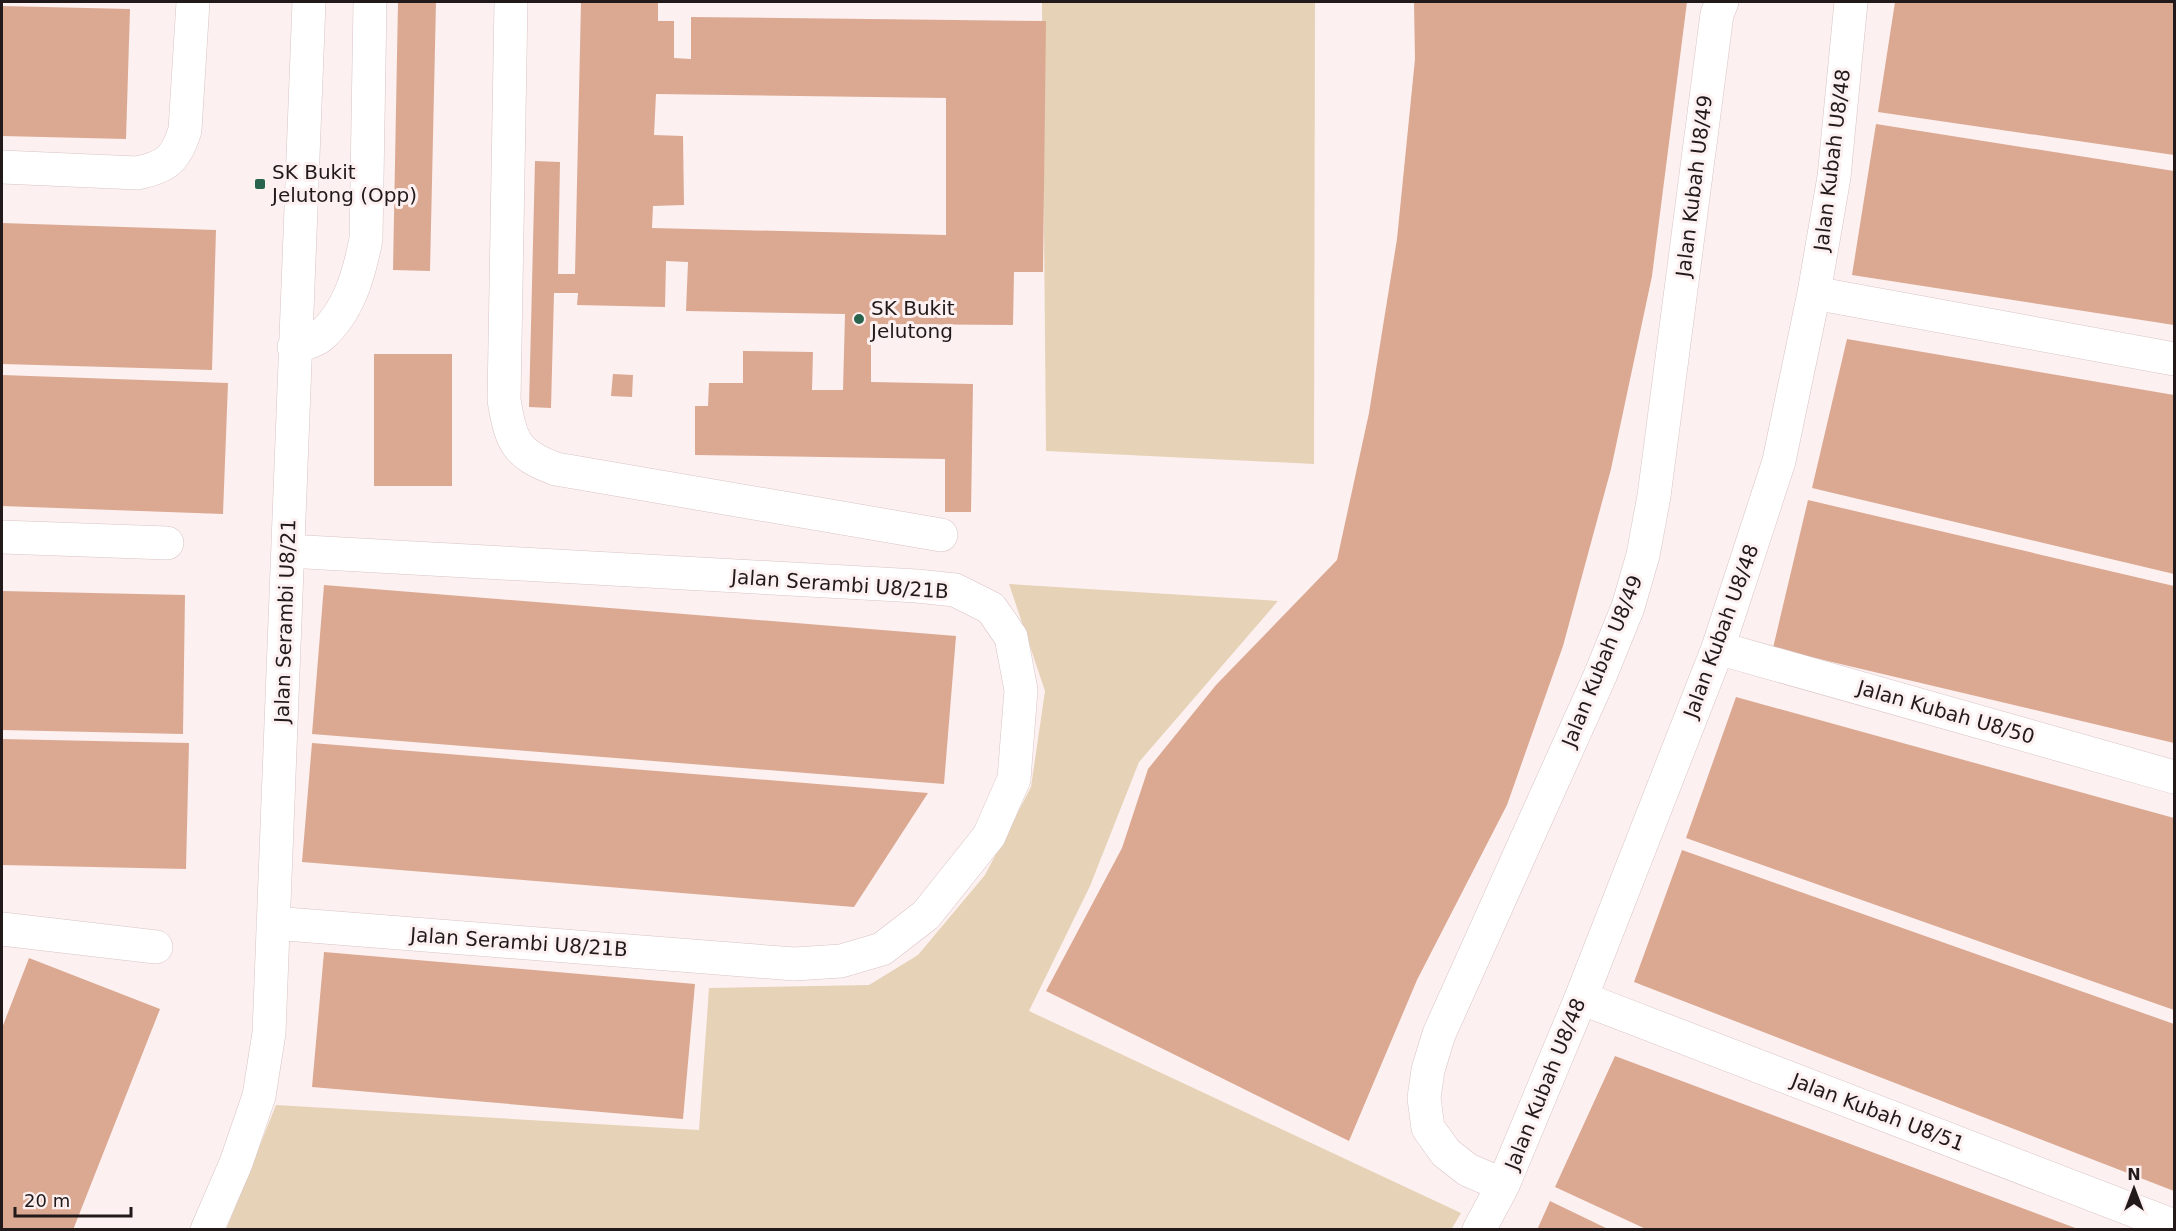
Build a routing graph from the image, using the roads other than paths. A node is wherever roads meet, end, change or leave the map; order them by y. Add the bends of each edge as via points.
1 (193, 2) edge
2 (309, 2) edge
3 (370, 2) edge
4 (511, 2) edge
5 (1722, 2) edge
6 (1851, 2) edge
7 (2, 167) edge
8 (1814, 293) junction
9 (294, 347) junction
10 (2175, 359) edge
11 (941, 535) dead end
12 (2, 537) edge
13 (167, 543) dead end
14 (288, 551) junction
15 (1718, 648) junction
16 (2175, 777) edge
17 (273, 923) junction
18 (3, 934) edge
19 (156, 946) dead end
20 (1581, 998) junction
21 (1503, 1185) junction
22 (2175, 1226) edge
23 (207, 1230) edge
24 (1479, 1230) edge

1 - 7 street via 185,130 180,149 169,160 155,169 137,173
2 - 9 street, Jalan Serambi U8/21
3 - 9 street via 366,239 360,270 350,298 319,338
4 - 11 street via 504,400 515,444 536,462 556,469
5 - 21 street, Jalan Kubah U8/49 via 1717,14 1643,555 1628,607 1600,676 1439,1034 1428,1070 1424,1098 1428,1128 1446,1153 1468,1170
6 - 8 street, Jalan Kubah U8/48 via 1834,177
8 - 10 street
8 - 15 street, Jalan Kubah U8/48 via 1779,461
9 - 14 street, Jalan Serambi U8/21
12 - 13 street
14 - 17 street, Jalan Serambi U8/21
14 - 17 street, Jalan Serambi U8/21B via 955,590 991,608 1011,638 1021,690 1014,779 989,836 926,915 882,949 841,961 794,964
15 - 16 street, Jalan Kubah U8/50
15 - 20 street, Jalan Kubah U8/48
17 - 23 street, Jalan Serambi U8/21 via 269,1033 259,1096
18 - 19 street
20 - 21 street, Jalan Kubah U8/48
20 - 22 street, Jalan Kubah U8/51
21 - 24 street, Jalan Kubah U8/48

